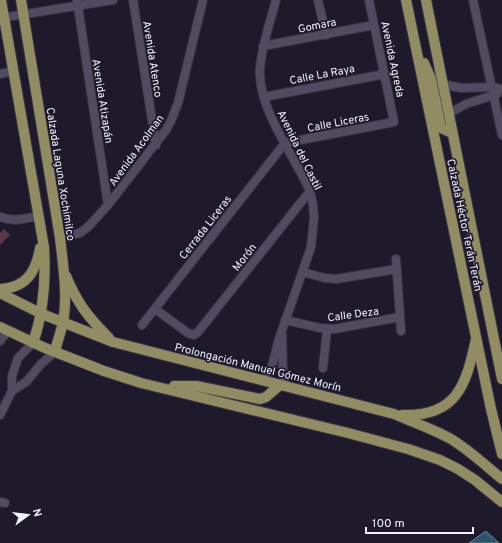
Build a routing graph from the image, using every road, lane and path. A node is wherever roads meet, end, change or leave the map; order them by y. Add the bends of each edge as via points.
1 (1, 0) edge
2 (21, 0) edge
3 (113, 0) edge
4 (133, 0) edge
5 (203, 0) edge
6 (276, 0) edge
7 (318, 0) edge
8 (369, 0) edge
9 (406, 0) edge
10 (426, 0) edge
11 (473, 0) edge
12 (77, 3) edge
13 (23, 14) junction
14 (2, 18) edge
15 (374, 25) junction
16 (326, 35) junction
17 (416, 44) junction
18 (264, 46) junction
19 (12, 71) junction
20 (0, 74) edge
21 (385, 74) junction
22 (442, 84) junction
23 (502, 90) edge
24 (493, 92) junction
25 (264, 96) junction
26 (448, 114) junction
27 (394, 122) joint
28 (452, 133) junction
29 (502, 135) edge
30 (285, 143) junction
31 (156, 145) junction
32 (310, 191) junction
33 (108, 205) junction
34 (38, 216) junction
35 (0, 217) edge
36 (41, 232) junction
37 (60, 238) junction
38 (396, 259) dead end
39 (63, 269) junction
40 (397, 269) junction
41 (302, 272) junction
42 (0, 289) edge
43 (0, 293) edge
44 (155, 309) junction
45 (42, 314) junction
46 (400, 317) junction
47 (285, 320) junction
48 (63, 322) junction
49 (142, 325) dead end
50 (4, 329) edge
51 (327, 329) junction
52 (282, 331) junction
53 (401, 331) dead end
54 (476, 335) junction
55 (0, 341) edge
56 (113, 342) junction
57 (33, 343) junction
58 (55, 352) junction
59 (322, 368) dead end
60 (502, 379) edge
61 (262, 381) junction
62 (283, 385) junction
63 (158, 386) junction
64 (12, 392) junction
65 (394, 414) junction
66 (0, 415) edge
67 (502, 454) edge
68 (502, 479) edge
69 (502, 502) edge

1 - 14 main road
2 - 13 main road, Calzada Laguna Xochimilco
3 - 12 street
4 - 31 street, Avenida Atenco
5 - 31 street, Avenida Acolman via 175,113
6 - 18 street, Avenida del Castil
7 - 16 street
8 - 15 street, Avenida Agreda
9 - 17 main road, Calzada Héctor Terán Terán
10 - 22 main road, Calzada Héctor Terán Terán
11 - 24 street
12 - 13 street
12 - 33 street, Avenida Atizapán
13 - 14 street
13 - 37 main road, Calzada Laguna Xochimilco
14 - 19 main road
15 - 16 street, Gomara
15 - 21 street, Avenida Agreda
16 - 18 street, Gomara
17 - 28 main road via 431,79 441,127
17 - 54 main road, Calzada Héctor Terán Terán
18 - 25 street, Avenida del Castil via 260,69
19 - 20 street
19 - 34 main road
21 - 25 street, Calle La Raya
21 - 27 street, Avenida Agreda
22 - 24 street
22 - 26 main road, Calzada Héctor Terán Terán
23 - 24 street
24 - 26 street
24 - 29 street
25 - 30 street, Avenida del Castil via 270,115
26 - 28 main road, Calzada Héctor Terán Terán
27 - 30 street, Calle Liceras
28 - 60 main road, Calzada Héctor Terán Terán
30 - 32 street, Avenida del Castil
30 - 44 street, Cerrada Liceras
31 - 33 street, Avenida Acolman
32 - 41 street, Avenida del Castil via 314,211 313,232 311,247
32 - 44 street, Morón via 198,332 194,335 188,333
33 - 37 street, Avenida Acolman via 85,230
34 - 35 street via 24,220
34 - 36 main road
36 - 42 main road via 38,258 30,276 16,287
36 - 45 main road via 45,265
37 - 39 main road, Calzada Laguna Xochimilco
38 - 40 street
39 - 48 main road, Calzada Laguna Xochimilco
39 - 56 main road via 82,308
40 - 41 street via 336,279
40 - 46 street
41 - 47 street, Avenida del Castil
43 - 45 main road, Prolongación Manuel Gómez Morín
44 - 49 street, Cerrada Liceras
45 - 48 main road, Prolongación Manuel Gómez Morín
45 - 57 main road
46 - 51 street, Calle Deza
46 - 53 street
47 - 51 street, Calle Deza
47 - 52 street, Avenida del Castil
48 - 56 main road, Prolongación Manuel Gómez Morín
48 - 58 main road, Calzada Laguna Xochimilco
50 - 55 street
50 - 57 main road
51 - 59 street
52 - 61 street, Avenida del Castil via 272,366
52 - 62 street, Avenida del Castil
54 - 65 main road via 466,378 449,403 429,413
54 - 67 main road, Calzada Héctor Terán Terán
56 - 61 main road, Prolongación Manuel Gómez Morín
57 - 58 main road
57 - 64 street via 18,358 12,376
58 - 63 main road via 104,371
58 - 64 street via 26,382
61 - 62 main road, Prolongación Manuel Gómez Morín
62 - 63 main road via 260,399 196,386
62 - 65 main road, Prolongación Manuel Gómez Morín
63 - 69 main road via 408,449 458,469
64 - 66 street
65 - 68 main road, Prolongación Manuel Gómez Morín via 450,439 468,450

